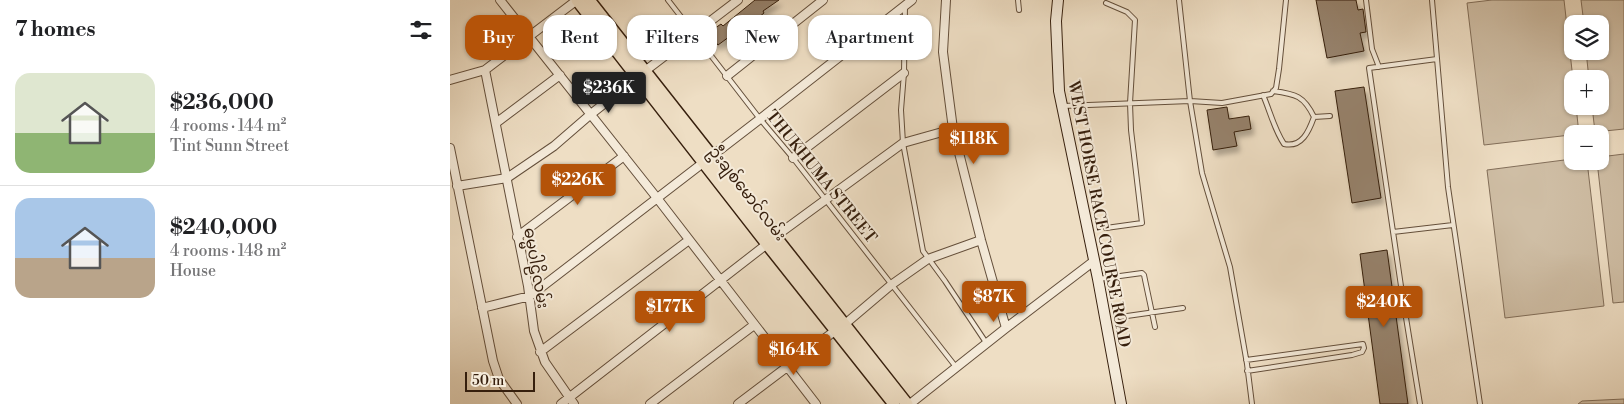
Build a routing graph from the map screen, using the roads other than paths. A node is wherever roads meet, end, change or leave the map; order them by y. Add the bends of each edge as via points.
1 (500, 0) edge
2 (577, 0) edge
3 (589, 0) edge
4 (668, 0) edge
5 (738, 0) edge
6 (823, 0) edge
7 (912, 0) edge
8 (946, 0) edge
9 (1018, 0) edge
10 (1058, 0) edge
11 (1179, 0) edge
12 (1286, 0) edge
13 (1366, 0) edge
14 (1432, 0) edge
15 (1106, 3) dead end
16 (905, 6) junction
17 (1019, 10) dead end
18 (512, 15) edge
19 (679, 15) edge
20 (717, 16) edge
21 (533, 34) edge
22 (533, 40) edge
23 (1437, 58) junction
24 (498, 60) edge
25 (660, 60) edge
26 (714, 60) edge
27 (1379, 67) junction
28 (485, 70) junction
29 (904, 73) junction
30 (642, 74) junction
31 (560, 75) junction
32 (727, 76) junction
33 (450, 80) edge
34 (1273, 91) junction
35 (1262, 95) junction
36 (1190, 101) junction
37 (1130, 103) junction
38 (1063, 106) junction
39 (591, 114) junction
40 (1330, 116) dead end
41 (1314, 117) junction
42 (760, 119) junction
43 (496, 123) junction
44 (953, 129) junction
45 (903, 143) junction
46 (450, 148) edge
47 (624, 156) junction
48 (794, 158) junction
49 (707, 159) junction
50 (507, 178) junction
51 (457, 186) junction
52 (657, 198) junction
53 (824, 199) junction
54 (1453, 225) junction
55 (1106, 228) dead end
56 (1393, 232) junction
57 (776, 236) junction
58 (517, 237) junction
59 (689, 240) junction
60 (981, 240) junction
61 (767, 244) junction
62 (928, 259) junction
63 (1094, 261) junction
64 (720, 279) junction
65 (1098, 280) junction
66 (892, 284) junction
67 (530, 296) junction
68 (482, 308) junction
69 (1183, 308) dead end
70 (1152, 312) junction
71 (1120, 316) dead end
72 (754, 325) junction
73 (841, 327) junction
74 (1155, 327) dead end
75 (1006, 328) junction
76 (987, 344) junction
77 (540, 352) junction
78 (1246, 360) junction
79 (787, 367) junction
80 (956, 367) junction
81 (1247, 370) junction
82 (571, 401) edge
83 (517, 404) edge
84 (561, 404) edge
85 (650, 404) edge
86 (738, 404) edge
87 (816, 404) edge
88 (894, 404) edge
89 (908, 404) edge
90 (1121, 404) edge
91 (1252, 404) edge
92 (1420, 404) edge
93 (1480, 404) edge

1 - 18 street
2 - 21 street
2 - 30 main road, ဦးချစ်မောင်လမ်း
3 - 30 main road, ဦးချစ်မောင်လမ်း
4 - 19 lane, THUKHUMA STREET
5 - 20 street
6 - 32 street
7 - 16 street
8 - 44 street via 943,52
9 - 17 lane
10 - 38 street, WEST HORSE RACE COURSE ROAD via 1059,91
11 - 36 lane
12 - 34 lane via 1279,69
13 - 27 lane via 1372,49
14 - 23 lane
15 - 37 lane via 1127,12 1135,20
16 - 29 lane
16 - 42 street
22 - 31 street
23 - 27 lane
23 - 54 lane
24 - 28 street
25 - 30 street
26 - 32 lane, THUKHUMA STREET
27 - 56 lane via 1369,68
28 - 33 street
28 - 43 street, ဓမ္မပါဠိလမ်း
29 - 45 lane
29 - 48 street
30 - 39 street
30 - 49 main road, ဦးချစ်မောင်လမ်း
31 - 39 street
31 - 43 street
32 - 42 lane, THUKHUMA STREET
34 - 35 lane
34 - 41 lane via 1300,97
35 - 36 lane via 1222,103
35 - 41 lane via 1284,144 1296,144 1306,136
36 - 37 lane
36 - 78 lane via 1202,173 1230,267
37 - 38 lane
37 - 55 lane via 1142,223
38 - 63 street, WEST HORSE RACE COURSE ROAD
39 - 47 street
39 - 50 street via 554,146
40 - 41 lane
42 - 48 lane, THUKHUMA STREET
42 - 49 street
43 - 50 street, ဓမ္မပါဠိလမ်း
44 - 45 street
44 - 60 street
45 - 53 street
45 - 62 lane via 923,252
46 - 51 street
47 - 52 street
47 - 58 street
48 - 53 lane, THUKHUMA STREET
49 - 52 street
49 - 57 main road, ဦးချစ်မောင်လမ်း
49 - 61 main road, ဦးချစ်မောင်လမ်း
50 - 51 street
50 - 58 street, ဓမ္မပါဠိလမ်း
51 - 68 street
52 - 59 street
52 - 67 street
53 - 57 street
53 - 66 lane, THUKHUMA STREET
54 - 56 lane
54 - 93 lane
56 - 92 lane
57 - 73 main road, ဦးချစ်မောင်လမ်း
58 - 67 street, ဓမ္မပါဠိလမ်း
59 - 64 street
59 - 77 street
60 - 62 street
60 - 75 street
61 - 64 street
61 - 73 main road, ဦးချစ်မောင်လမ်း
62 - 66 street
62 - 76 lane
63 - 65 street, WEST HORSE RACE COURSE ROAD
63 - 75 street
64 - 72 street
64 - 82 street
65 - 70 lane via 1142,273
65 - 90 street, WEST HORSE RACE COURSE ROAD
66 - 73 street
66 - 80 lane, THUKHUMA STREET
67 - 68 street
67 - 77 street, ဓမ္မပါဠိလမ်း
68 - 83 street via 495,371
69 - 70 lane
70 - 71 lane
70 - 74 lane
72 - 79 street
72 - 85 street
73 - 79 street
73 - 88 main road, ဦးချစ်မောင်လမ်း
73 - 89 main road
75 - 76 street
76 - 80 street
77 - 82 street, ဓမ္မပါဠိလမ်း
78 - 81 lane
78 - 81 lane via 1363,344 1364,348 1352,355
79 - 86 street
79 - 87 street
80 - 89 street
81 - 91 lane
82 - 84 street

